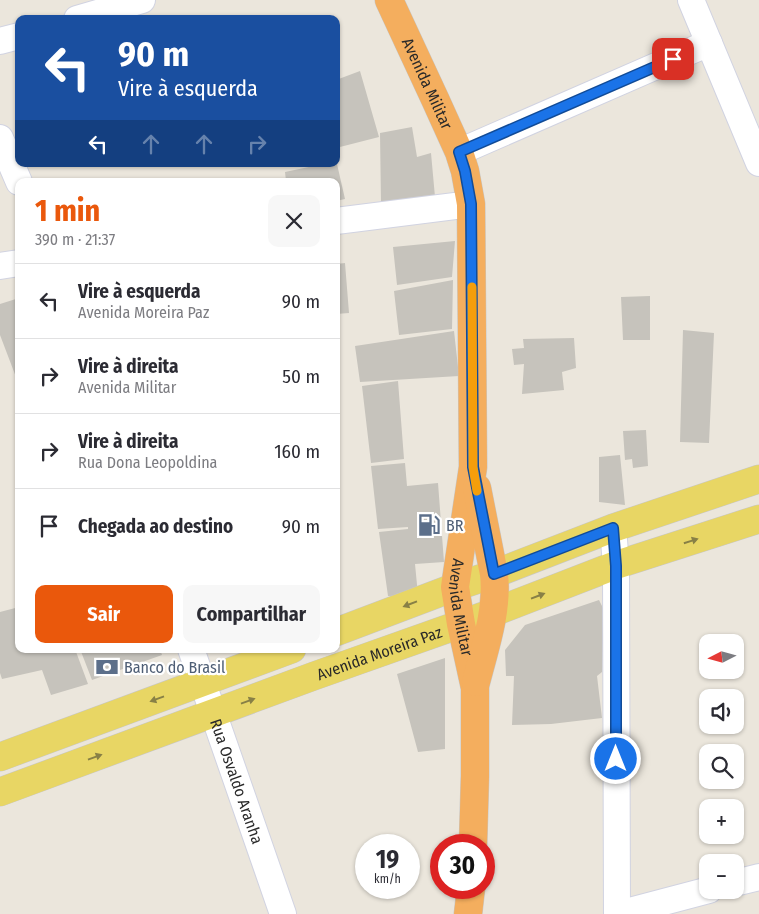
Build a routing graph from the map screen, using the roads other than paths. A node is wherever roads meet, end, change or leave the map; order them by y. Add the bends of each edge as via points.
1 (142, 0) edge
2 (389, 0) edge
3 (690, 0) edge
4 (91, 15) edge
5 (15, 37) edge
6 (0, 41) edge
7 (709, 43) junction
8 (0, 138) edge
9 (459, 152) junction
10 (759, 163) edge
11 (17, 178) edge
12 (471, 204) junction
13 (340, 220) edge
14 (15, 264) edge
15 (0, 266) edge
16 (473, 467) junction
17 (759, 479) edge
18 (759, 519) edge
19 (613, 528) junction
20 (616, 566) junction
21 (494, 574) junction
22 (455, 587) junction
23 (492, 613) junction
24 (461, 624) junction
25 (340, 630) edge
26 (192, 653) edge
27 (281, 653) edge
28 (305, 653) edge
29 (314, 676) junction
30 (203, 682) junction
31 (475, 688) junction
32 (214, 713) junction
33 (49, 739) junction
34 (0, 757) edge
35 (62, 769) junction
36 (0, 792) edge
37 (473, 834) edge
38 (759, 877) edge
39 (744, 881) edge
40 (699, 893) edge
41 (470, 899) edge
42 (283, 914) edge
43 (468, 914) edge
44 (618, 914) edge

1 - 4 street
2 - 9 highway, Avenida Militar
3 - 7 street
5 - 6 street
7 - 9 street
7 - 10 street
8 - 11 street
9 - 12 highway, Avenida Militar
12 - 13 street
12 - 16 highway, Avenida Militar
14 - 15 street
16 - 21 highway, Avenida Militar
16 - 22 highway, Avenida Militar
17 - 19 main road, Avenida Moreira Paz
20 -> 18 main road, Avenida Moreira Paz
19 - 20 street
19 - 21 main road, Avenida Moreira Paz
23 -> 20 main road, Avenida Moreira Paz
20 - 44 street
21 - 22 main road, Avenida Moreira Paz
21 - 23 highway, Avenida Militar
22 - 24 highway, Avenida Militar
22 -> 25 main road, Avenida Moreira Paz
23 - 24 main road, Avenida Moreira Paz
23 - 31 highway, Avenida Militar
24 - 29 main road, Avenida Moreira Paz
24 - 31 highway, Avenida Militar
26 - 30 street, Rua Osvaldo Aranha
27 - 30 main road
28 - 29 main road
32 -> 29 main road, Avenida Moreira Paz
30 - 32 street, Rua Osvaldo Aranha
30 -> 33 main road
31 - 37 highway, Avenida Militar
35 -> 32 main road, Avenida Moreira Paz
32 - 42 street, Rua Osvaldo Aranha
33 - 34 main road
33 - 35 main road
35 - 36 main road, Avenida Moreira Paz
38 - 39 street
40 - 44 street
41 - 43 highway

